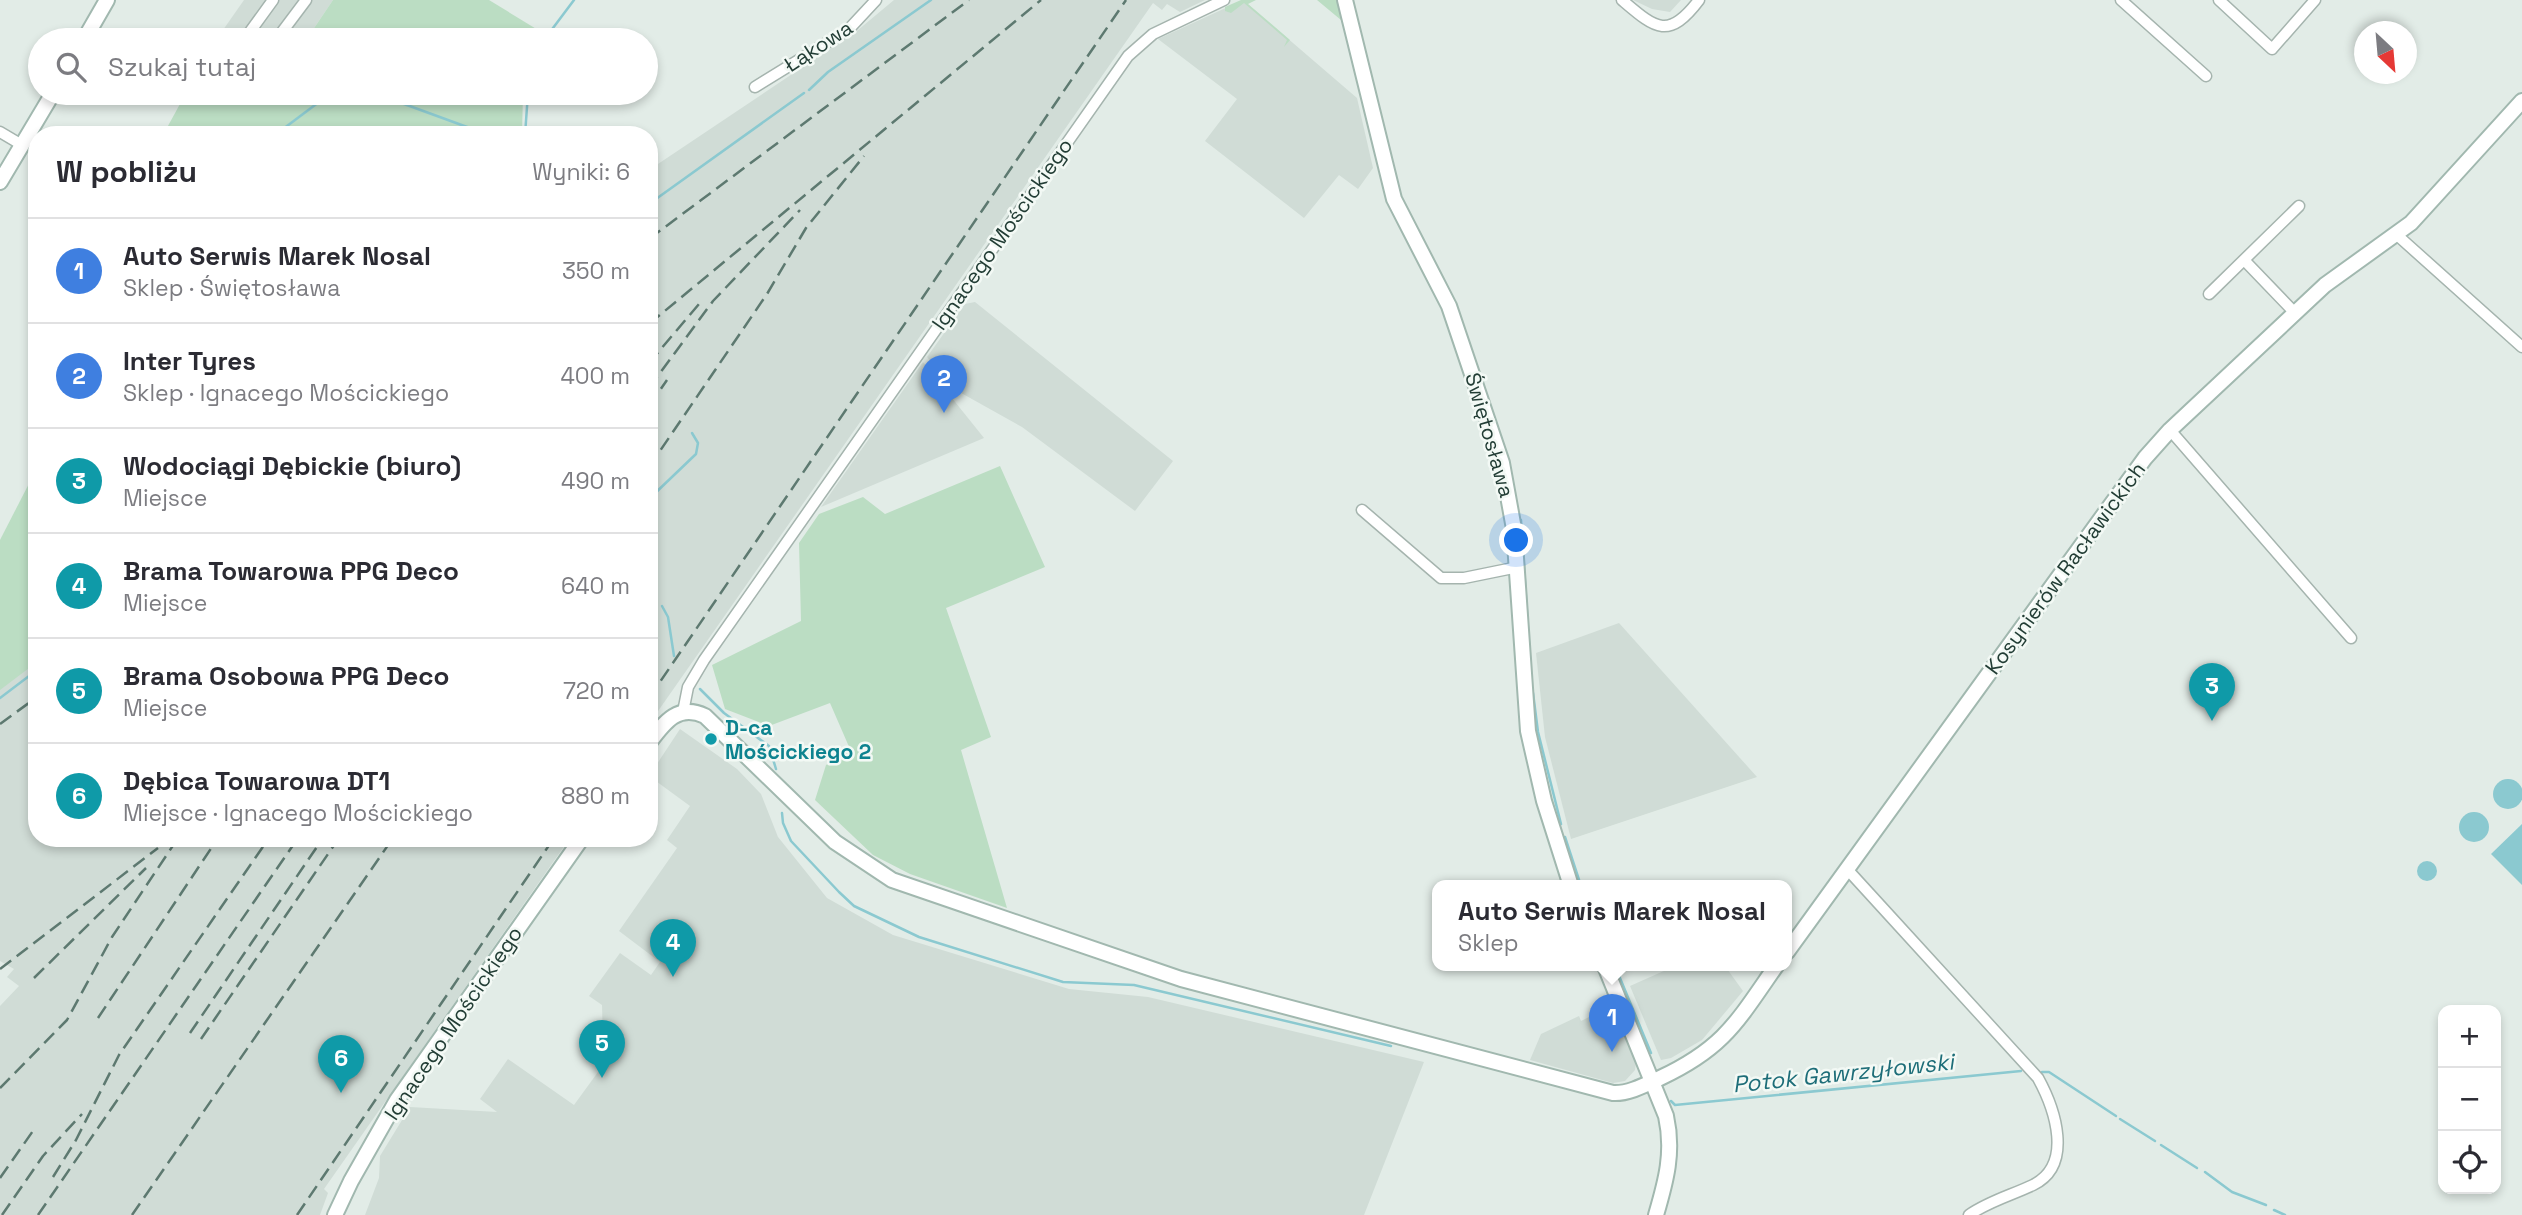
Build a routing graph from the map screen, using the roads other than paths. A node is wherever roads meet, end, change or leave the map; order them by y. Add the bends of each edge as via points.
1 (107, 0) edge
2 (274, 0) edge
3 (306, 0) edge
4 (876, 0) edge
5 (1224, 0) edge
6 (1345, 0) edge
7 (1622, 0) edge
8 (1699, 0) edge
9 (2121, 0) edge
10 (2220, 0) edge
11 (2315, 0) edge
12 (91, 28) edge
13 (253, 28) edge
14 (285, 28) edge
15 (2206, 76) dead end
16 (755, 87) dead end
17 (2522, 101) edge
18 (46, 105) edge
19 (33, 126) edge
20 (0, 132) edge
21 (28, 135) edge
22 (22, 145) junction
23 (0, 182) edge
24 (2299, 206) dead end
25 (2397, 235) junction
26 (2245, 261) junction
27 (2209, 294) dead end
28 (2295, 313) junction
29 (2522, 347) edge
30 (2170, 430) junction
31 (1362, 510) dead end
32 (1518, 567) junction
33 (2351, 638) dead end
34 (683, 712) junction
35 (658, 732) edge
36 (576, 847) edge
37 (1847, 869) junction
38 (1569, 880) edge
39 (1792, 944) edge
40 (1607, 971) edge
41 (1772, 971) edge
42 (1654, 1081) junction
43 (335, 1215) edge
44 (1656, 1215) edge
45 (1969, 1215) edge

1 - 12 street
2 - 13 street
3 - 14 street
4 - 16 street, Łąkowa via 849,29
5 - 34 street, Ignacego Mościckiego via 1153,34 1128,56 704,660 688,687
6 - 32 street, Świętosława via 1394,199 1445,298 1492,425 1511,507
7 - 8 street via 1649,24 1662,26 1682,20
9 - 15 street
10 - 11 street via 2272,49
17 - 25 street, Kosynierów Racławickich
18 - 19 street
20 - 22 street
21 - 22 street
22 - 23 street
24 - 26 street
25 - 28 street, Kosynierów Racławickich via 2331,279
25 - 29 street
26 - 27 street
26 - 28 street
28 - 30 street, Kosynierów Racławickich
30 - 33 street
30 - 37 street, Kosynierów Racławickich via 2133,472
31 - 32 street via 1441,578
32 - 38 street, Świętosława via 1528,731
34 - 35 street via 669,718
34 - 42 street via 708,718 826,834 861,862 945,901 1247,999 1607,1091 1622,1093
36 - 43 street, Ignacego Mościckiego via 397,1100
37 - 39 street, Kosynierów Racławickich
37 - 45 street via 2038,1078 2051,1106 2058,1148 2051,1170 2032,1185
40 - 42 street
41 - 42 street via 1722,1040 1696,1060
42 - 44 street via 1670,1141 1669,1166

